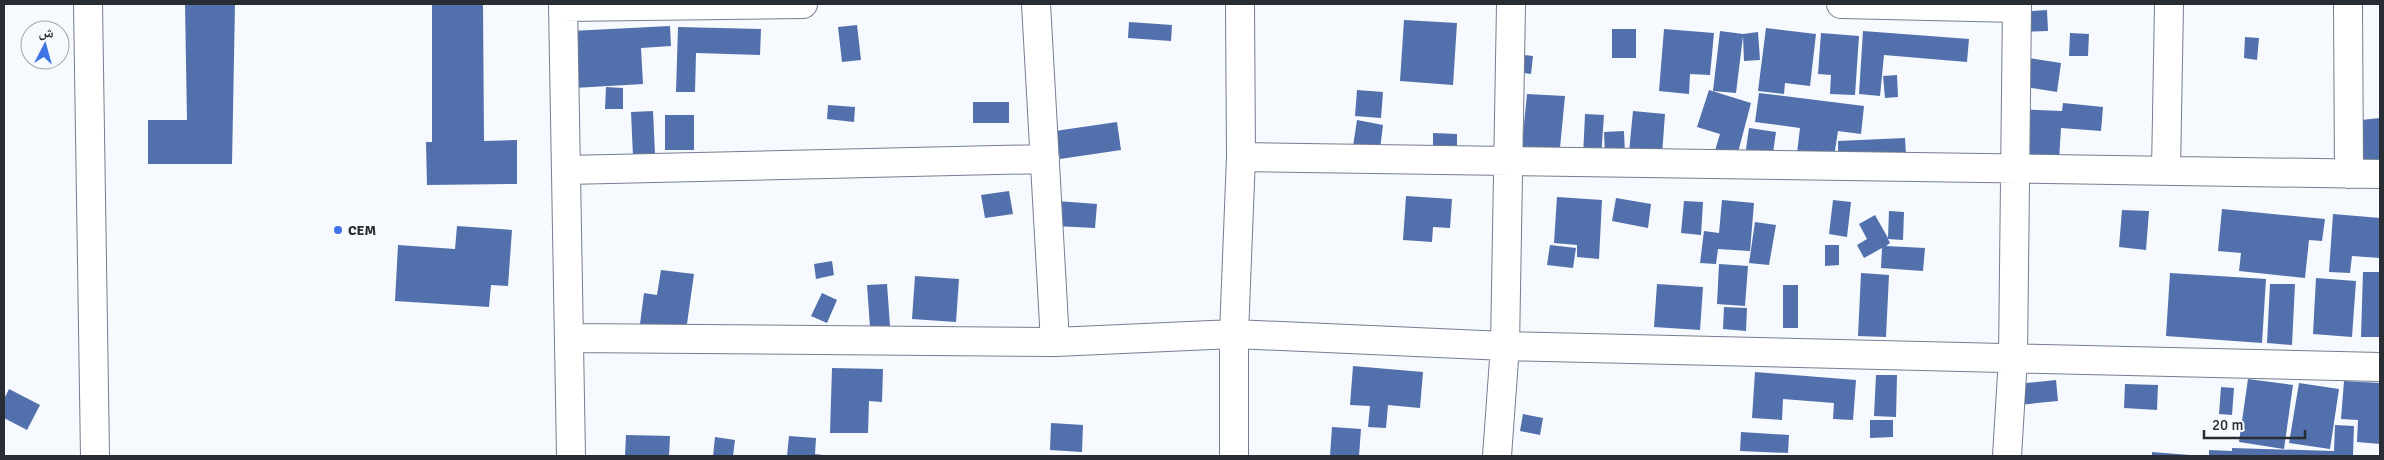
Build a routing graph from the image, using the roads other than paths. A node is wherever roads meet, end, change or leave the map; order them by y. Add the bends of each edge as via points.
1 (88, 4) edge
2 (802, 4) edge
3 (1036, 4) edge
4 (1240, 4) edge
5 (1511, 4) edge
6 (1841, 4) edge
7 (2170, 4) edge
8 (2348, 4) edge
9 (563, 6) edge
10 (2017, 6) edge
11 (1241, 157) junction
12 (1045, 159) junction
13 (1508, 161) junction
14 (2016, 169) junction
15 (566, 170) junction
16 (2166, 171) junction
17 (2349, 174) junction
18 (2380, 174) edge
19 (1234, 334) junction
20 (569, 338) junction
21 (1055, 342) junction
22 (1505, 346) junction
23 (2013, 358) junction
24 (2380, 368) edge
25 (95, 456) edge
26 (571, 456) edge
27 (1234, 456) edge
28 (1497, 456) edge
29 (2007, 456) edge

1 - 25 street
2 - 9 street
3 - 12 street
4 - 11 street
5 - 13 street
6 - 10 street
7 - 16 street
8 - 17 street
9 - 15 street
10 - 14 street
11 - 13 street
11 - 19 street
12 - 15 street
12 - 21 street
13 - 14 street
13 - 22 street
14 - 16 street
14 - 23 street
15 - 20 street
16 - 17 street
17 - 18 street
19 - 21 street
19 - 22 street
19 - 27 street
20 - 21 street
20 - 26 street
22 - 23 street
22 - 28 street
23 - 24 street
23 - 29 street

